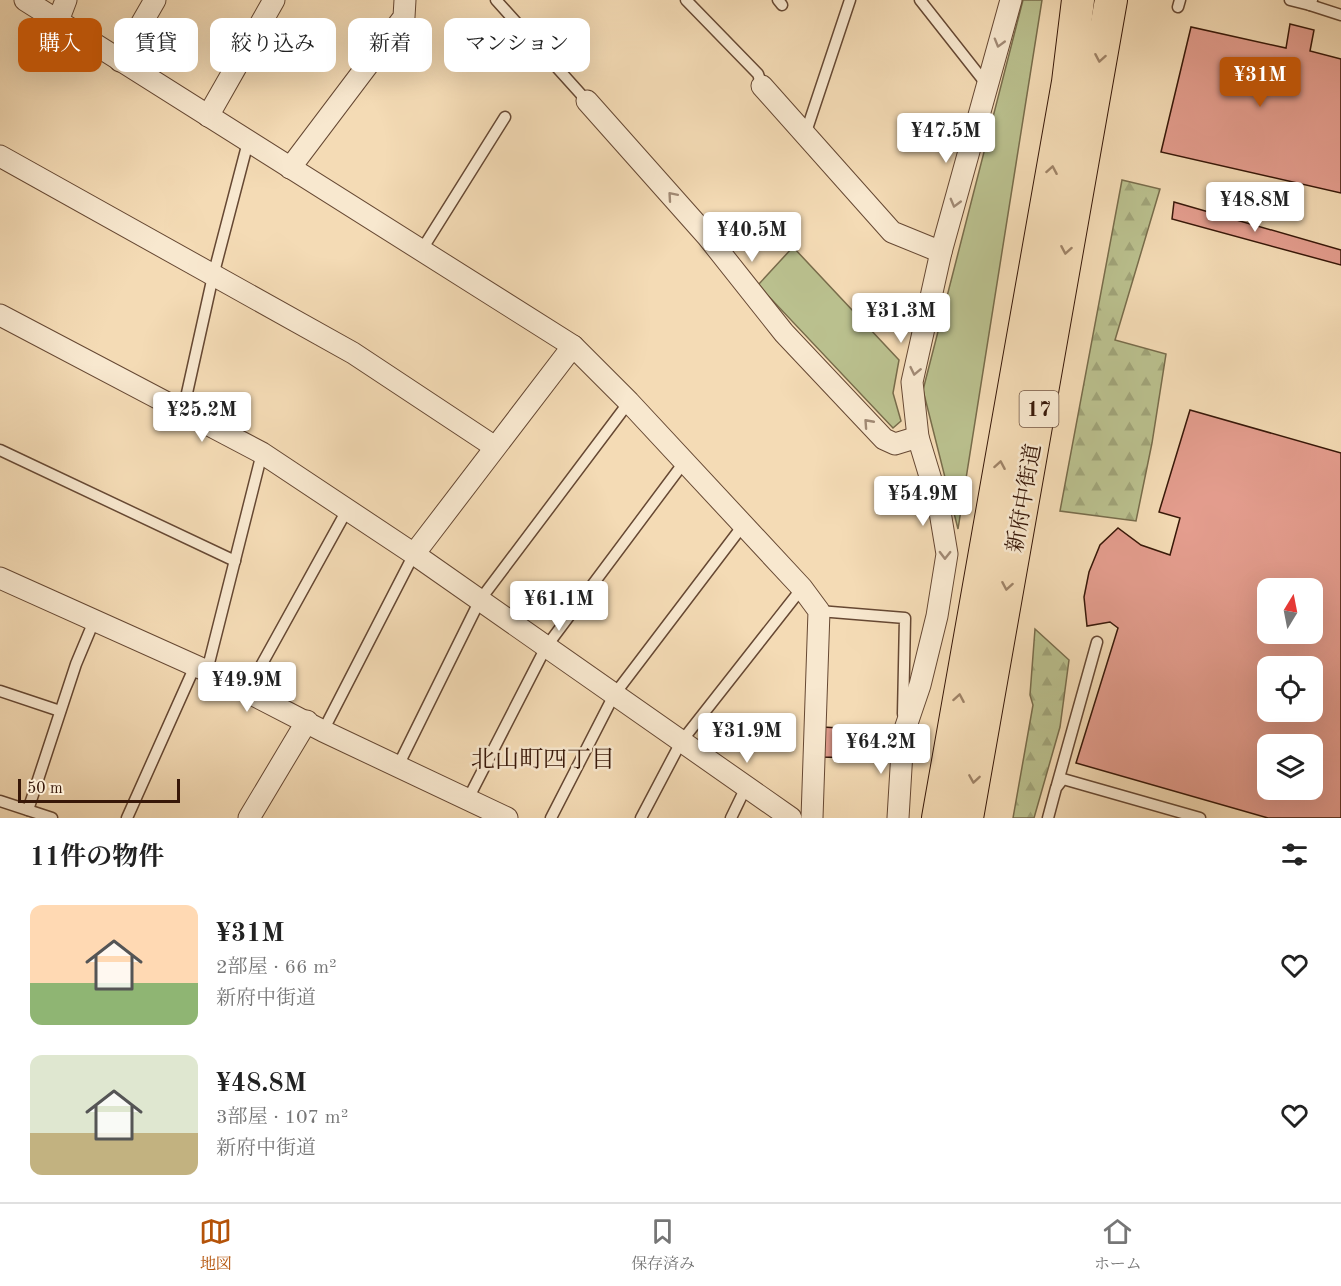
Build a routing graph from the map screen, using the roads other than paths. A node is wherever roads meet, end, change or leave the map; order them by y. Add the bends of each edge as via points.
1 (25, 0) edge
2 (66, 0) edge
3 (155, 0) edge
4 (274, 0) edge
5 (405, 0) edge
6 (496, 0) edge
7 (686, 0) edge
8 (850, 0) edge
9 (920, 0) edge
10 (1011, 0) edge
11 (1078, 0) edge
12 (1095, 0) edge
13 (1111, 0) edge
14 (1290, 0) edge
15 (1311, 2) edge
16 (1341, 15) edge
17 (53, 18) edge
18 (59, 18) edge
19 (145, 18) edge
20 (138, 72) edge
21 (1068, 82) junction
22 (762, 86) joint
23 (987, 86) junction
24 (587, 100) joint
25 (208, 116) junction
26 (505, 117) dead end
27 (805, 135) junction
28 (248, 142) junction
29 (0, 156) edge
30 (290, 168) junction
31 (421, 251) junction
32 (941, 252) junction
33 (213, 276) junction
34 (0, 315) edge
35 (573, 346) junction
36 (629, 402) junction
37 (183, 411) junction
38 (918, 437) junction
39 (495, 447) junction
40 (0, 450) edge
41 (261, 453) junction
42 (685, 461) junction
43 (347, 510) junction
44 (744, 524) junction
45 (414, 554) junction
46 (235, 561) junction
47 (0, 578) edge
48 (802, 588) junction
49 (480, 600) junction
50 (819, 611) junction
51 (94, 621) junction
52 (1097, 642) dead end
53 (546, 647) junction
54 (201, 669) junction
55 (0, 691) edge
56 (247, 691) junction
57 (614, 695) junction
58 (60, 711) junction
59 (315, 726) junction
60 (903, 735) junction
61 (681, 742) junction
62 (398, 766) junction
63 (747, 786) junction
64 (1056, 788) junction
65 (468, 800) junction
66 (0, 801) edge
67 (28, 810) junction
68 (52, 818) edge
69 (127, 818) edge
70 (249, 818) edge
71 (507, 818) edge
72 (551, 818) edge
73 (641, 818) edge
74 (731, 818) edge
75 (791, 818) edge
76 (812, 818) edge
77 (898, 818) edge
78 (938, 818) edge
79 (967, 818) edge
80 (1048, 818) edge
81 (1200, 818) edge

1 - 17 street
2 - 18 street
3 - 19 street
4 - 25 street
5 - 30 street via 404,17
6 - 24 lane
7 - 22 lane via 758,74
8 - 27 lane
9 - 23 lane
10 -> 23 street
11 - 21 main road, 新府中街道 / 17
12 - 21 main road, 新府中街道 / 17
13 -> 79 main road, 新府中街道 / 17
14 - 15 lane
15 - 16 lane
20 - 25 street
78 -> 21 main road, 新府中街道 / 17
22 - 27 street
23 -> 32 street
38 -> 24 street via 895,444 884,439 768,315 706,236
25 - 28 street
26 - 31 lane
27 - 32 street via 892,232
28 - 30 street
28 - 33 lane
29 - 33 street
30 - 31 street
31 - 35 street
32 -> 38 street via 912,382
33 - 37 lane
33 - 39 street via 353,354
34 - 37 street
35 - 36 street
35 - 39 street
36 - 42 street
36 - 49 lane
37 - 41 street
38 -> 60 street via 939,506 947,554 937,616
39 - 45 street
40 - 46 lane
41 - 43 street
41 - 46 lane
42 - 44 street
42 - 53 lane
43 - 45 street
43 - 56 lane
44 - 48 street
44 - 57 lane
45 - 49 street
45 - 59 lane
46 - 54 lane
47 - 51 street
48 - 50 street
48 - 61 lane
49 - 53 street
49 - 62 lane
50 - 60 lane via 906,618
50 - 76 street
51 - 54 street
51 - 58 lane
52 - 64 lane
53 - 57 street
53 - 65 lane
54 - 56 street
54 - 69 lane
55 - 58 lane
56 - 59 street
57 - 61 street
57 - 72 lane
58 - 67 lane
59 - 62 street
59 - 70 street
60 - 77 street
61 - 63 street
61 - 73 lane
62 - 65 street
63 - 74 lane
63 - 75 street
64 - 80 lane
64 - 81 lane via 1063,779
65 - 71 street
66 - 67 lane
67 - 68 lane

